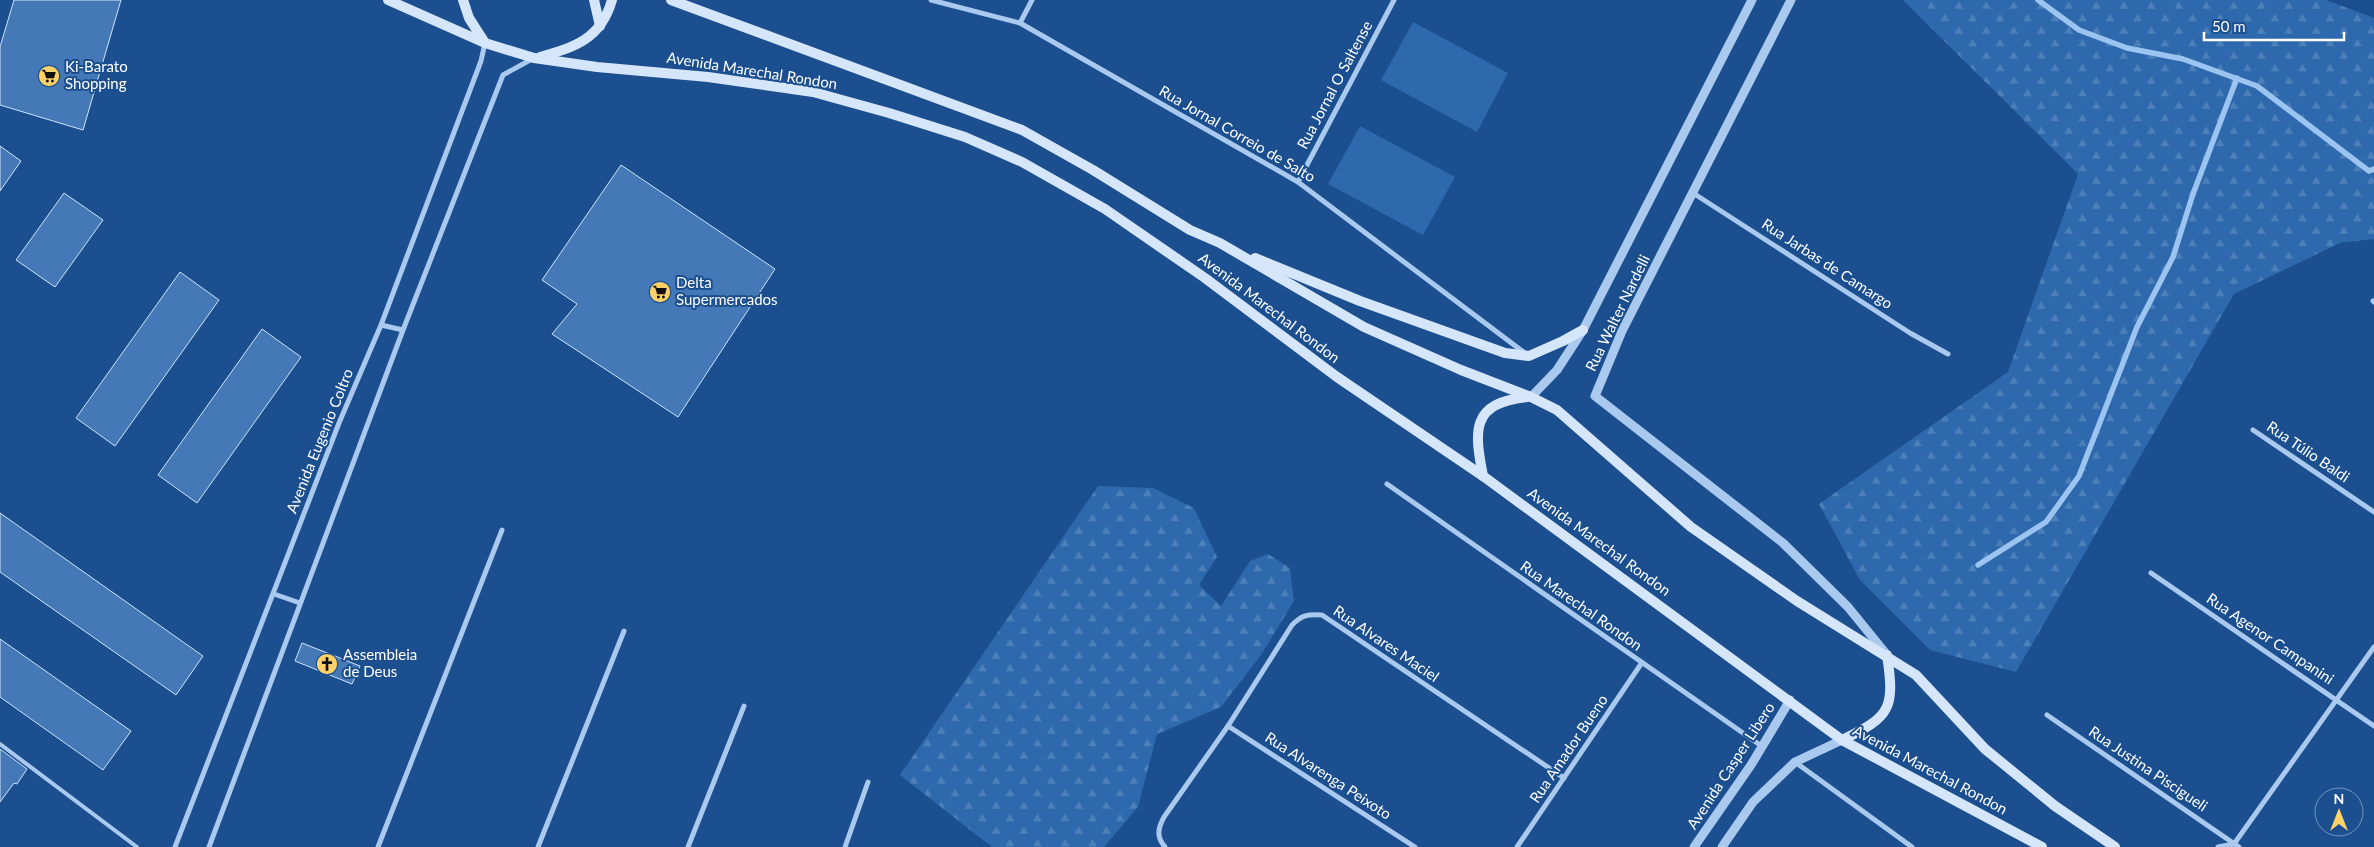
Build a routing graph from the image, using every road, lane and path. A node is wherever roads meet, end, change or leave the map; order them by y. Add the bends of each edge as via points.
1 (388, 0) edge
2 (463, 0) edge
3 (594, 0) edge
4 (612, 0) edge
5 (671, 0) edge
6 (931, 0) edge
7 (1032, 0) edge
8 (1394, 0) edge
9 (1752, 0) edge
10 (1791, 0) edge
11 (1020, 23) junction
12 (600, 26) junction
13 (485, 43) junction
14 (534, 58) junction
15 (1298, 182) junction
16 (1693, 192) junction
17 (1220, 243) junction
18 (382, 325) junction
19 (403, 330) junction
20 (1582, 330) junction
21 (1948, 354) dead end
22 (1529, 356) junction
23 (1530, 397) junction
24 (2253, 430) dead end
25 (1483, 476) junction
26 (1387, 484) dead end
27 (2374, 512) edge
28 (502, 530) dead end
29 (2151, 573) dead end
30 (274, 594) junction
31 (300, 603) junction
32 (624, 631) dead end
33 (2374, 647) edge
34 (1887, 655) junction
35 (1641, 664) junction
36 (1790, 700) junction
37 (2336, 700) junction
38 (744, 706) dead end
39 (2047, 715) dead end
40 (1228, 726) junction
41 (2374, 726) edge
42 (1842, 740) junction
43 (0, 744) edge
44 (1763, 748) junction
45 (1795, 762) junction
46 (1564, 778) junction
47 (868, 782) dead end
48 (2237, 845) edge
49 (137, 847) edge
50 (176, 847) edge
51 (209, 847) edge
52 (378, 847) edge
53 (538, 847) edge
54 (688, 847) edge
55 (845, 847) edge
56 (1165, 847) edge
57 (1415, 847) edge
58 (1517, 847) edge
59 (1694, 847) edge
60 (1722, 847) edge
61 (1912, 847) edge
62 (2042, 847) edge
63 (2115, 847) edge
64 (2218, 847) edge

1 - 13 main road, Avenida Marechal Rondon
2 - 13 main road via 468,18
3 - 12 main road
4 - 12 main road
5 - 17 main road, Avenida Marechal Rondon via 1022,130 1190,230
6 - 11 street, Rua Jornal Correio de Salto
7 - 11 street
8 - 15 street, Rua Jornal O Saltense
9 - 20 street, Rua Walter Nardelli
10 - 16 street, Rua Walter Nardelli
11 - 15 street, Rua Jornal Correio de Salto
12 - 14 main road via 587,40 570,49
13 - 14 main road, Avenida Marechal Rondon
13 - 18 street, Avenida Eugenio Coltro
14 - 19 street via 503,75
14 - 25 main road, Avenida Marechal Rondon via 813,92 965,138 1022,162 1105,209 1205,278 1337,377
15 - 22 street, Rua Jornal Correio de Salto
16 - 21 street, Rua Jarbas de Camargo via 1910,333
16 - 34 street, Rua Walter Nardelli via 1622,332 1595,396 1783,543 1848,607
17 - 22 main road via 1444,332 1505,353
17 - 23 main road, Avenida Marechal Rondon via 1364,327
18 - 19 street
18 - 30 street, Avenida Eugenio Coltro via 339,423
19 - 31 street
20 - 22 main road
20 - 23 street, Rua Walter Nardelli via 1557,370
23 - 25 main road via 1500,402 1485,412 1478,428 1477,446
23 - 34 main road, Avenida Marechal Rondon via 1557,410 1691,527 1797,601
24 - 27 street, Rua Túlio Baldi
25 - 36 main road, Avenida Marechal Rondon
26 - 35 street, Rua Marechal Rondon
28 - 52 street
29 - 37 street, Rua Agenor Campanini
30 - 31 street
30 - 50 street, Avenida Eugenio Coltro
31 - 51 street
32 - 53 street
33 - 37 street
34 - 42 main road via 1892,686 1889,704 1882,716 1868,728
34 - 63 main road, Avenida Marechal Rondon via 1916,675 1985,749 2055,806
35 - 44 street, Rua Marechal Rondon
35 - 46 street, Rua Amador Bueno
36 - 42 main road, Avenida Marechal Rondon
36 - 44 street, Avenida Casper Libero
37 - 41 street, Rua Agenor Campanini
37 - 48 street
38 - 54 street
39 - 48 street, Rua Justina Piscigueli
40 - 46 street, Rua Alvares Maciel via 1292,625 1301,616 1322,615
40 - 56 street, Rua Alvares Maciel via 1164,817 1158,829
40 - 57 street, Rua Alvarenga Peixoto
42 - 45 street
42 - 62 main road, Avenida Marechal Rondon
43 - 49 lane
44 - 59 street, Avenida Casper Libero
45 - 60 street via 1753,802
45 - 61 street
46 - 58 street, Rua Amador Bueno
47 - 55 street
48 - 64 street

